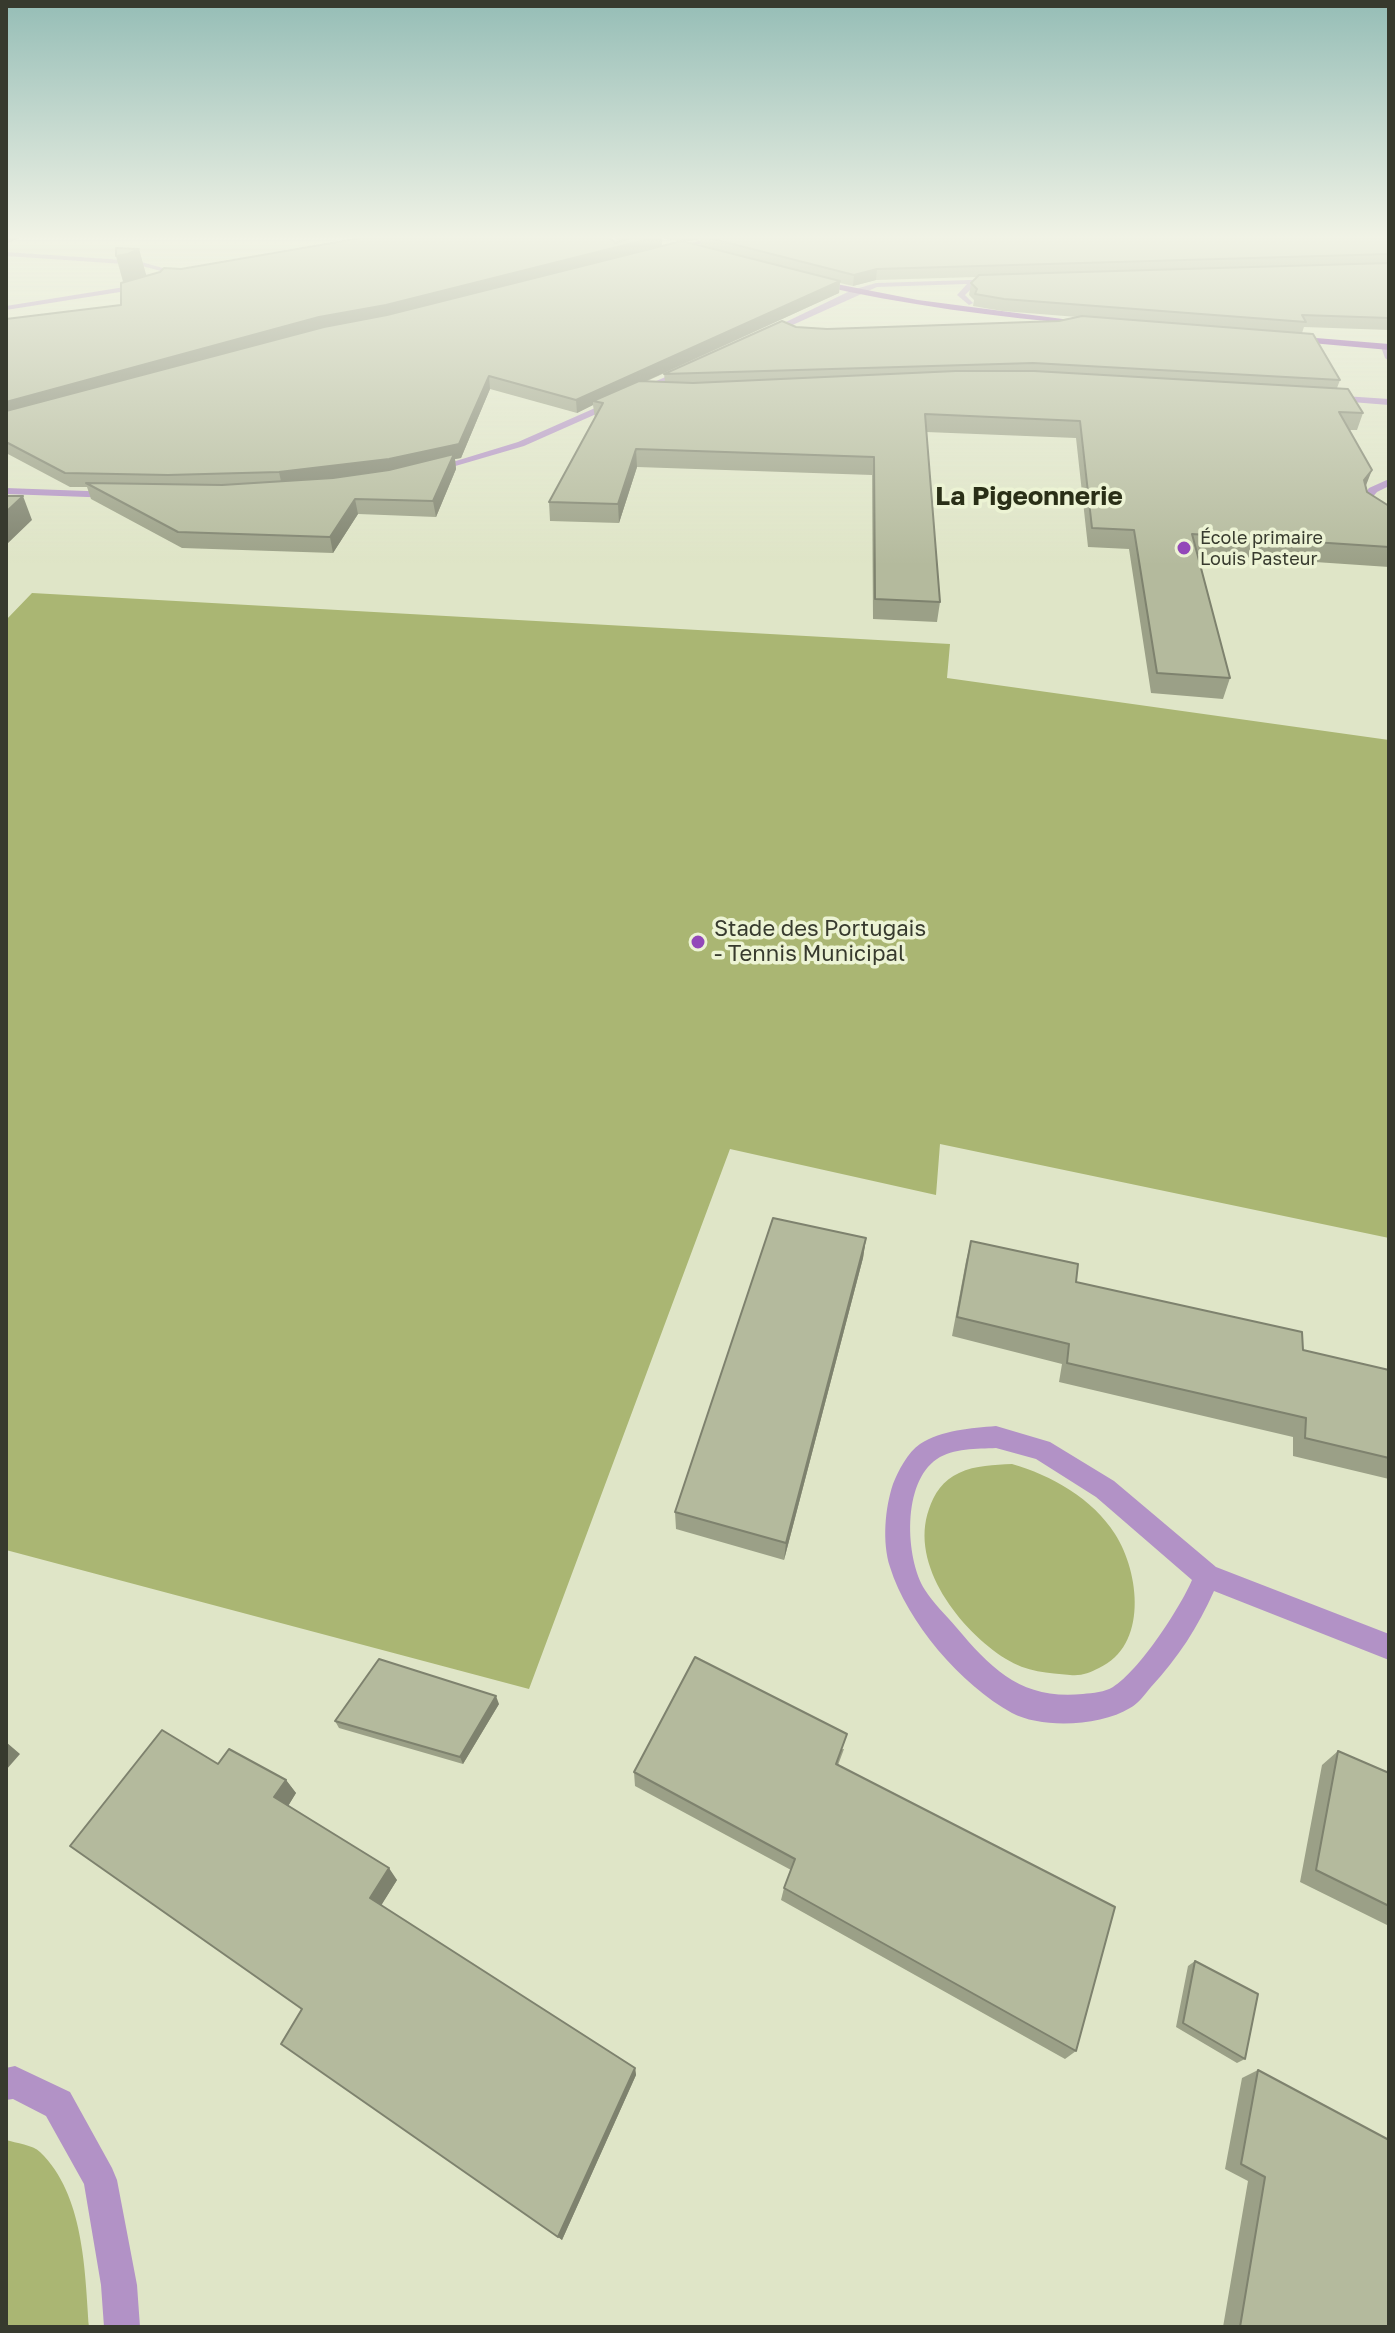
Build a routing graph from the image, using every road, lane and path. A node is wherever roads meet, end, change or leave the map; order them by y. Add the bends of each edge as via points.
1 (692, 368) edge
2 (639, 392) junction
3 (660, 394) edge
4 (1320, 398) edge
5 (1389, 402) edge
6 (421, 473) edge
7 (1389, 482) edge
8 (6, 491) edge
9 (132, 496) edge
10 (1389, 523) edge
11 (1207, 1576) junction
12 (1389, 1647) edge
13 (6, 2084) edge
14 (122, 2327) edge

1 - 2 street
2 - 3 street
2 - 6 street via 521,444
4 - 5 street
7 - 10 street via 1365,500
8 - 9 street
11 - 11 street via 1105,1489 1042,1450 996,1437 959,1440 927,1452 908,1476 898,1505 901,1564 915,1598 977,1673 1022,1703 1065,1710 1122,1698 1190,1615
11 - 12 street
13 - 14 street via 15,2082 58,2104 100,2180

